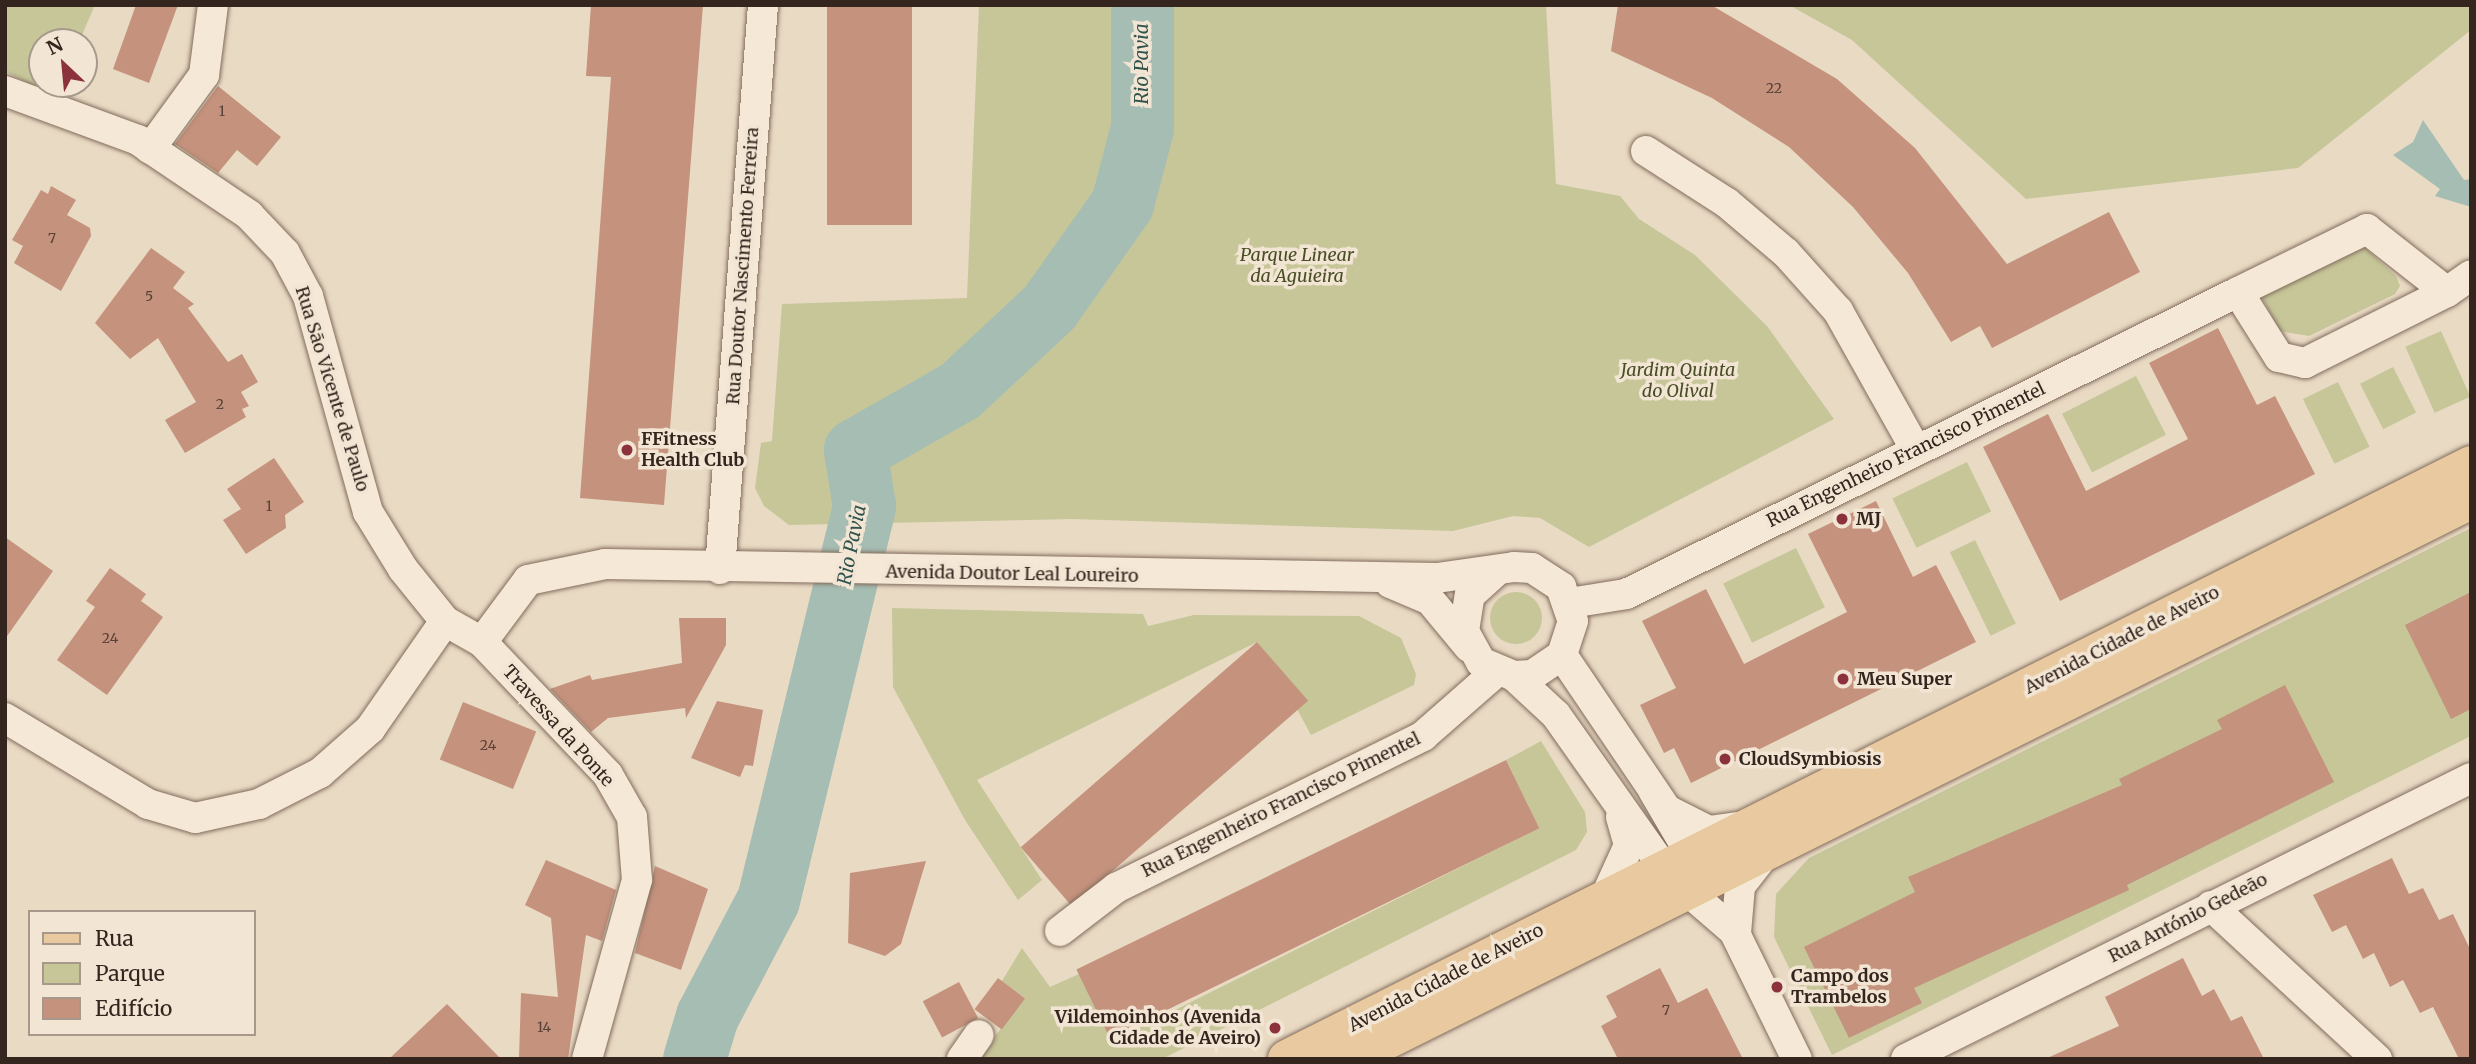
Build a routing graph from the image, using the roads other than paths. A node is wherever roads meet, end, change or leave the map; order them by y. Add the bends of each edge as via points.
1 (213, 5) edge
2 (762, 5) edge
3 (5, 91) edge
4 (150, 149) junction
5 (1646, 150) dead end
6 (2459, 284) edge
7 (2238, 292) junction
8 (1916, 450) junction
9 (2471, 465) edge
10 (2471, 500) edge
11 (720, 569) junction
12 (1497, 571) junction
13 (1366, 577) junction
14 (1570, 603) junction
15 (445, 621) junction
16 (482, 642) junction
17 (1470, 648) junction
18 (1562, 655) junction
19 (1505, 674) junction
20 (5, 718) edge
21 (2471, 778) edge
22 (1616, 807) junction
23 (1780, 828) junction
24 (1690, 871) junction
25 (2211, 906) junction
26 (1612, 911) junction
27 (1060, 931) dead end
28 (587, 1059) edge
29 (1287, 1059) edge
30 (1349, 1059) edge
31 (1797, 1059) edge
32 (1906, 1059) edge
33 (2378, 1059) edge

1 - 4 street via 204,75
2 - 11 street, Rua Doutor Nascimento Ferreira
3 - 4 street, Rua São Vicente de Paulo
4 - 15 street, Rua São Vicente de Paulo via 249,215 285,253 308,296 368,512
5 - 8 street via 1727,204 1786,253 1838,311
6 - 7 street, Rua Engenheiro Francisco Pimentel via 2367,229
6 - 7 street via 2305,363 2279,357
7 - 8 street, Rua Engenheiro Francisco Pimentel
8 - 14 street, Rua Engenheiro Francisco Pimentel via 1626,594
9 - 23 main road, Avenida Cidade de Aveiro
10 - 23 main road, Avenida Cidade de Aveiro
11 - 13 street, Avenida Doutor Leal Loureiro
11 - 16 street, Avenida Doutor Leal Loureiro via 605,564 540,573 517,591
12 - 13 street, Avenida Doutor Leal Loureiro
12 - 14 street, Avenida Doutor Leal Loureiro via 1540,572
12 - 17 street via 1470,595 1464,631
13 - 17 street, Avenida Doutor Leal Loureiro via 1430,600
14 - 18 street via 1573,621
15 - 16 street, Travessa da Ponte
15 - 20 street via 370,729 320,773 260,804 195,818 148,804
16 - 28 street, Travessa da Ponte via 608,775 632,817 637,880
17 - 19 street, Avenida Doutor Leal Loureiro
18 - 19 street via 1541,671
18 - 24 street
19 - 22 street, Avenida Doutor Leal Loureiro via 1556,715
19 - 27 street, Rua Engenheiro Francisco Pimentel via 1423,736 1116,887
21 - 25 street, Rua António Gedeão
22 - 24 street, Avenida Cidade de Aveiro via 1644,842
22 - 26 street via 1629,845
23 - 24 main road, Avenida Cidade de Aveiro
23 - 24 street, Avenida Cidade de Aveiro via 1723,830
24 - 26 main road, Avenida Cidade de Aveiro
24 - 26 street, Avenida Cidade de Aveiro via 1671,908
24 - 31 street
25 - 32 street, Rua António Gedeão
25 - 33 street
26 - 29 main road, Avenida Cidade de Aveiro
26 - 30 main road, Avenida Cidade de Aveiro

